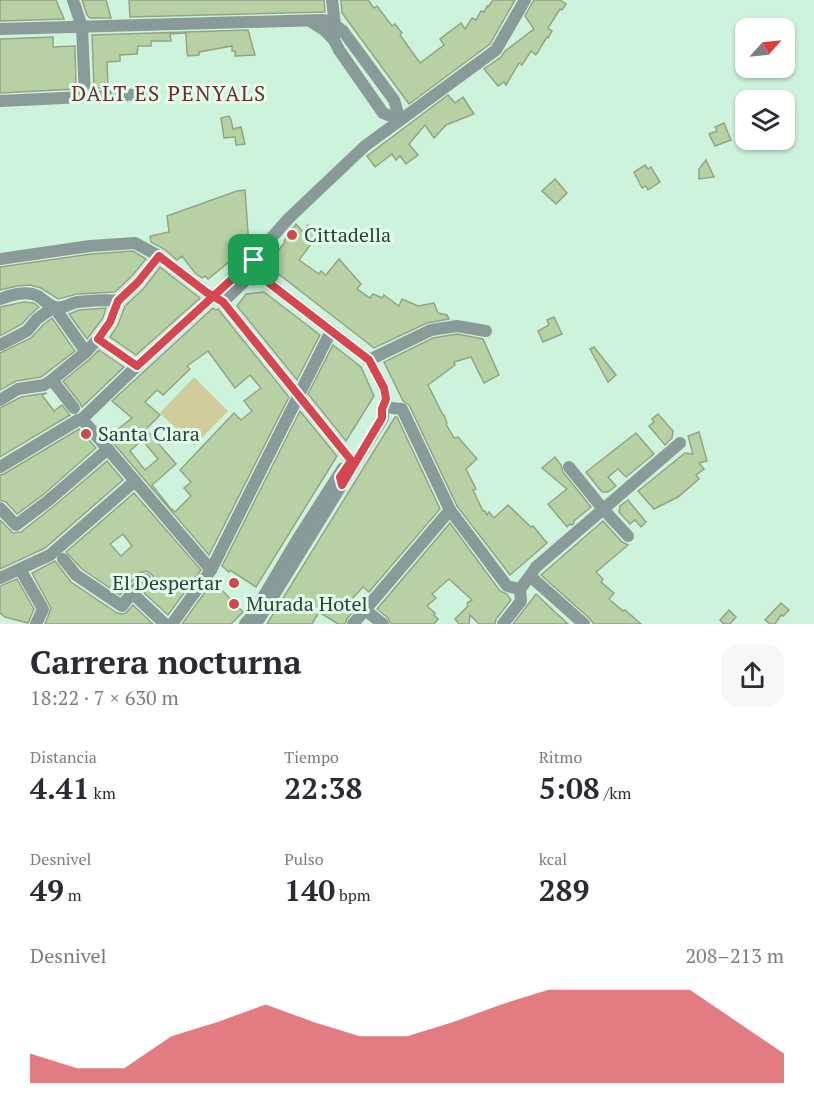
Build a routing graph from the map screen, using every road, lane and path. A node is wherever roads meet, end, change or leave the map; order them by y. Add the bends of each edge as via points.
1 (73, 0) edge
2 (332, 0) edge
3 (525, 0) edge
4 (310, 21) junction
5 (335, 25) junction
6 (82, 27) junction
7 (0, 30) edge
8 (334, 40) junction
9 (146, 94) dead end
10 (85, 97) junction
11 (0, 101) edge
12 (383, 113) junction
13 (400, 120) junction
14 (367, 144) junction
15 (159, 256) junction
16 (0, 259) edge
17 (250, 274) junction
18 (0, 299) edge
19 (218, 299) junction
20 (118, 301) junction
21 (54, 307) junction
22 (486, 331) dead end
23 (333, 332) junction
24 (98, 339) junction
25 (0, 345) edge
26 (86, 352) junction
27 (369, 360) junction
28 (137, 366) junction
29 (52, 380) junction
30 (298, 396) junction
31 (0, 400) edge
32 (383, 407) junction
33 (74, 408) dead end
34 (82, 419) junction
35 (680, 443) dead end
36 (108, 449) junction
37 (350, 459) junction
38 (0, 467) edge
39 (570, 467) dead end
40 (135, 481) junction
41 (342, 485) junction
42 (0, 508) edge
43 (603, 509) junction
44 (450, 510) junction
45 (628, 536) dead end
46 (60, 553) junction
47 (20, 569) junction
48 (211, 570) junction
49 (530, 576) junction
50 (0, 578) edge
51 (145, 579) dead end
52 (520, 589) junction
53 (132, 593) junction
54 (365, 610) junction
55 (254, 622) edge
56 (36, 624) edge
57 (165, 624) edge
58 (172, 624) edge
59 (353, 624) edge
60 (382, 624) edge
61 (504, 624) edge
62 (584, 624) edge

1 - 6 street
2 - 5 street
3 - 13 street via 496,50
4 - 5 street via 330,21
4 - 6 street
4 - 8 street
5 - 8 street
5 - 13 street via 394,100
6 - 7 street
6 - 10 street
8 - 12 street
9 - 10 street
10 - 11 street
12 - 13 street
12 - 14 street
13 - 14 street
14 - 17 street via 289,218 254,260 262,266 262,273
15 - 16 street via 135,243
15 - 19 street
15 - 20 street
17 - 19 street
17 - 23 street
18 - 21 street via 20,293 36,295
19 - 28 street
19 - 30 street
20 - 21 street via 75,302 59,309
20 - 24 street
21 - 25 street via 27,331
21 - 26 street
22 - 27 street via 457,326 431,330
23 - 27 street
23 - 30 street
24 - 26 street
24 - 28 street
26 - 29 street
27 - 32 street via 384,388
28 - 34 street
29 - 31 street via 18,389
29 - 33 street
30 - 37 street
30 - 48 street
32 - 37 street
32 - 41 street via 382,418
32 - 44 street via 402,410
34 - 36 street
34 - 38 street
35 - 43 street
36 - 40 street
36 - 42 street via 16,525
37 - 41 street via 340,477
37 - 55 street via 297,540
39 - 43 street
40 - 46 street
40 - 48 street
41 - 55 street
43 - 45 street
43 - 49 street
44 - 52 street via 507,586
44 - 54 street
46 - 47 street
46 - 53 street via 76,575 122,606
47 - 50 street
47 - 56 street via 43,609
48 - 58 street
49 - 52 street
49 - 62 street
51 - 53 street
52 - 61 street via 521,601
53 - 57 street
54 - 59 street
54 - 60 street

